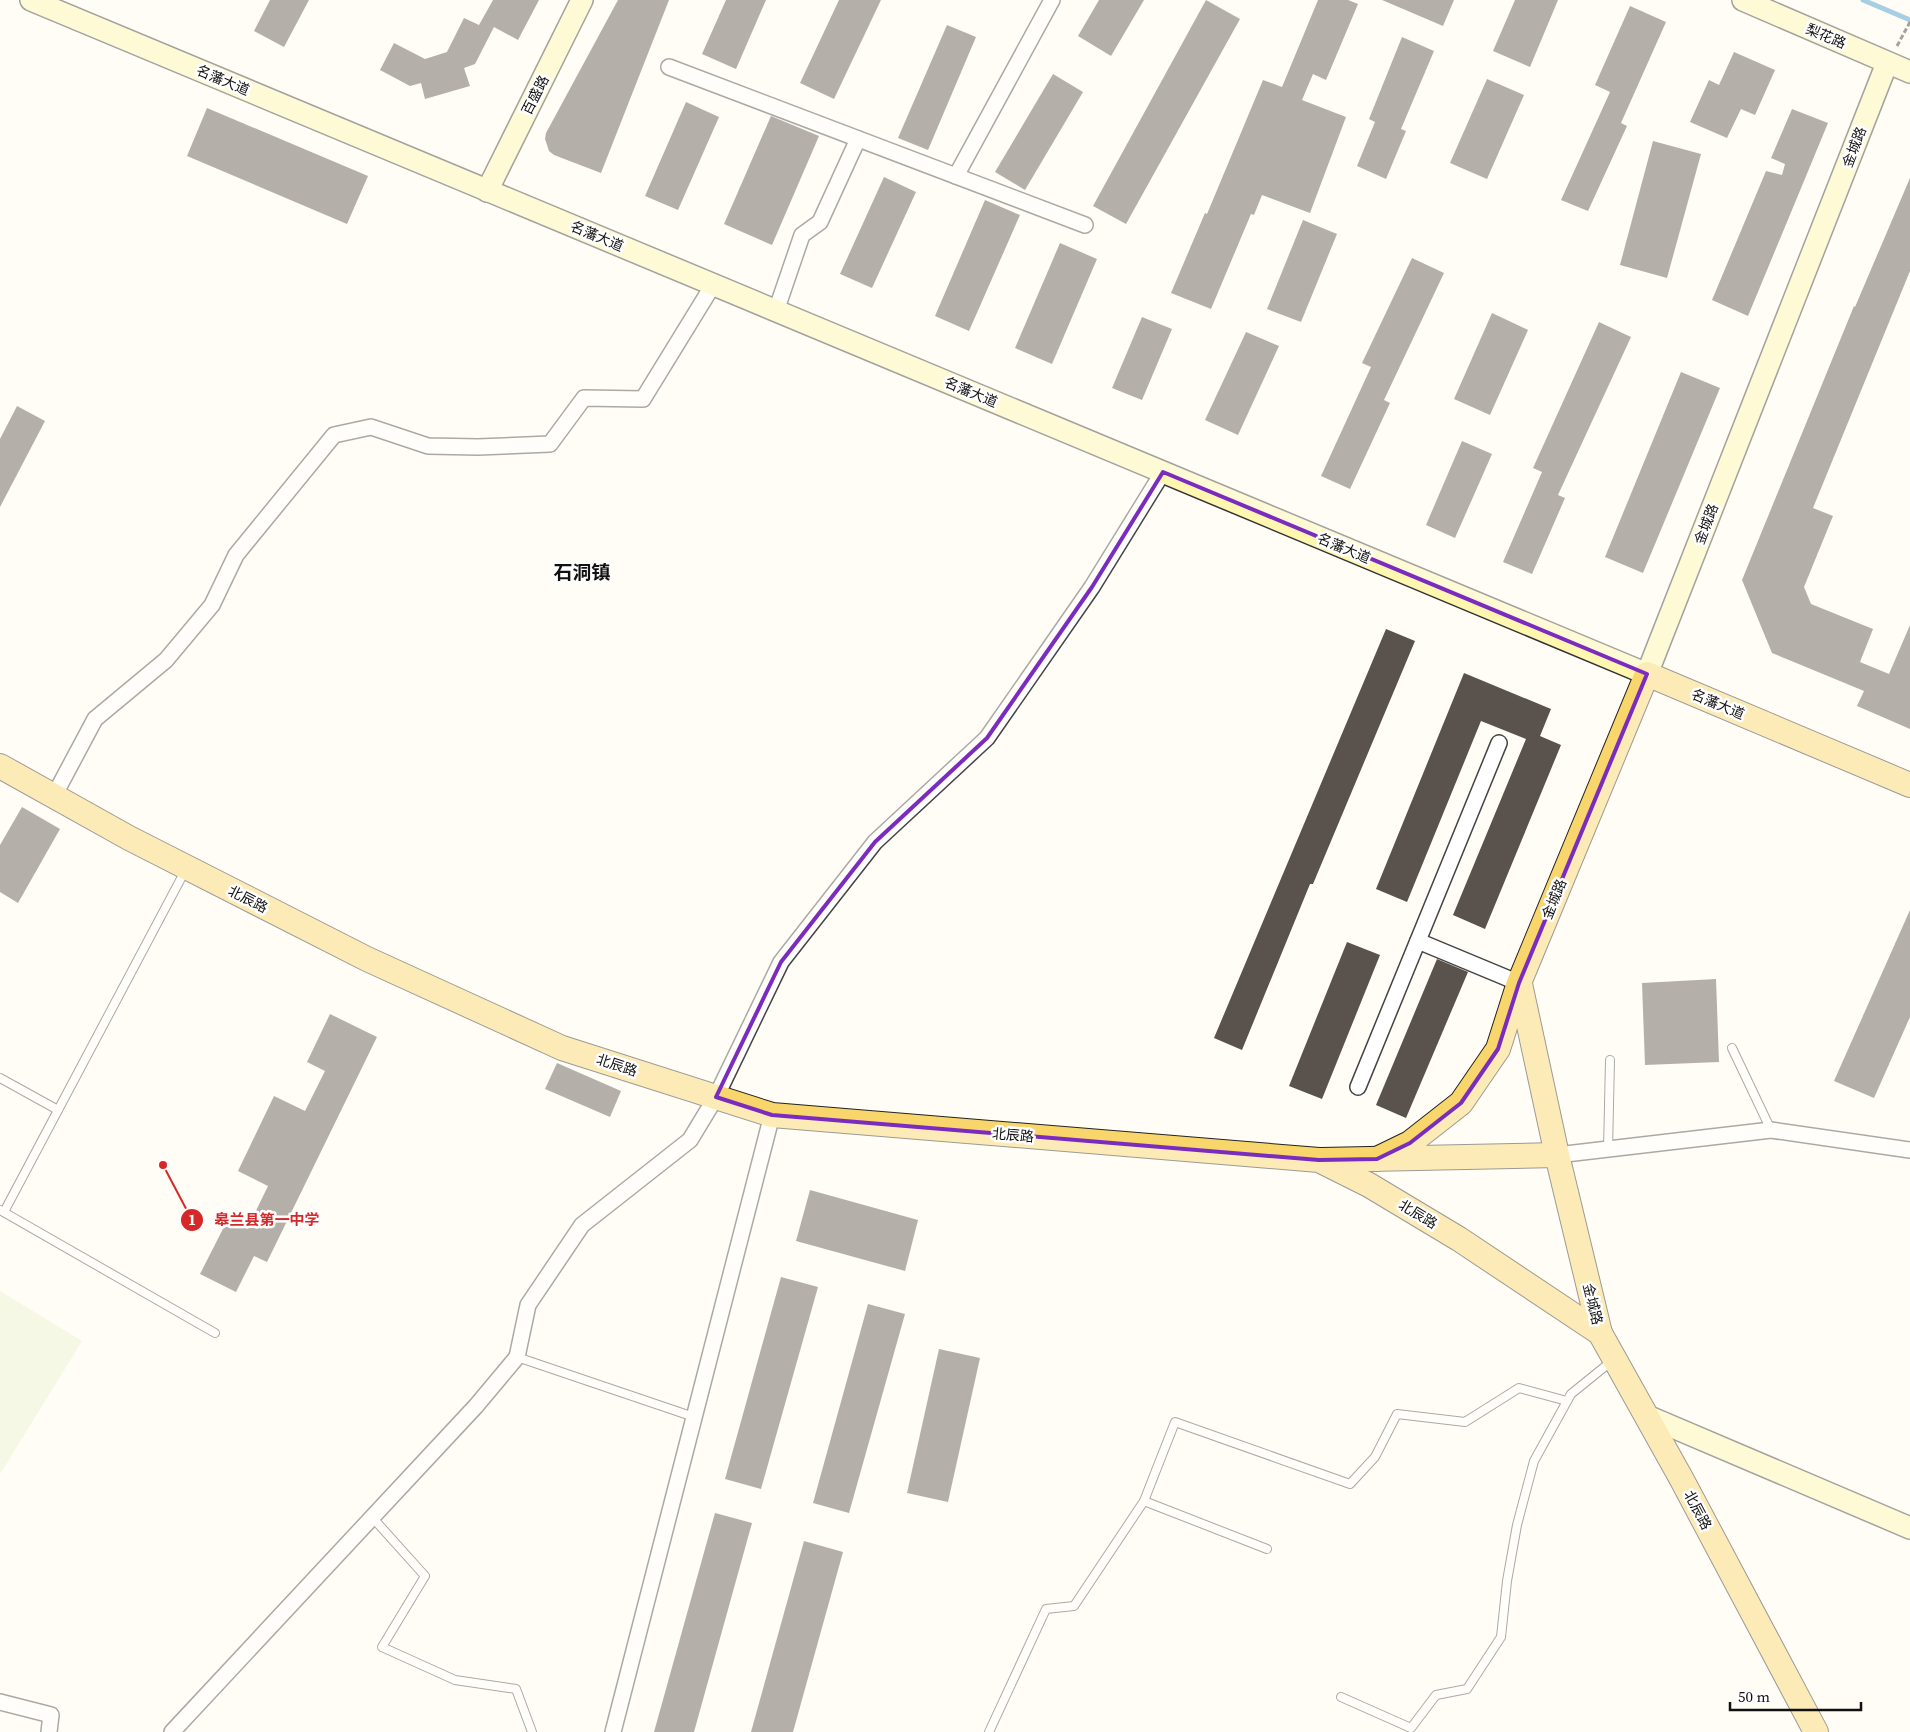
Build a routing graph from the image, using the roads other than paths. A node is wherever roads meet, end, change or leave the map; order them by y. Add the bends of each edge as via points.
1 (31, 0) edge
2 (582, 0) edge
3 (1052, 0) edge
4 (1743, 0) edge
5 (1887, 63) junction
6 (669, 67) dead end
7 (1910, 72) edge
8 (858, 139) junction
9 (956, 176) junction
10 (487, 190) junction
11 (1085, 225) dead end
12 (713, 285) junction
13 (776, 311) junction
14 (1163, 472) junction
15 (1647, 674) junction
16 (1499, 743) dead end
17 (0, 766) edge
18 (1910, 785) edge
19 (54, 796) junction
20 (187, 867) junction
21 (1418, 942) junction
22 (1520, 982) junction
23 (1732, 1048) dead end
24 (1610, 1060) dead end
25 (0, 1078) edge
26 (1358, 1087) dead end
27 (716, 1097) junction
28 (58, 1110) junction
29 (772, 1115) junction
30 (1771, 1130) junction
31 (1608, 1150) junction
32 (1910, 1150) edge
33 (1557, 1155) junction
34 (1377, 1159) junction
35 (1319, 1160) junction
36 (2, 1211) edge
37 (216, 1333) dead end
38 (1600, 1333) junction
39 (517, 1357) junction
40 (1614, 1358) junction
41 (1567, 1401) junction
42 (1647, 1416) junction
43 (694, 1417) junction
44 (1144, 1501) junction
45 (372, 1517) junction
46 (1910, 1528) edge
47 (1267, 1550) dead end
48 (1341, 1697) dead end
49 (0, 1702) edge
50 (49, 1732) edge
51 (172, 1732) edge
52 (532, 1732) edge
53 (613, 1732) edge
54 (989, 1732) edge
55 (1816, 1732) edge

1 - 10 main road, 名藩大道
2 - 10 main road, 百盛路
3 - 9 street
4 - 5 main road, 梨花路
5 - 7 main road, 梨花路
5 - 15 main road, 金城路
6 - 8 street
8 - 9 street
8 - 13 street via 820,222 802,235
9 - 11 street
10 - 12 main road, 名藩大道
12 - 13 main road, 名藩大道
12 - 19 street via 643,399 584,398 550,444 428,446 371,427 334,435 236,555 212,605 166,660 95,719
13 - 14 main road, 名藩大道
14 - 15 main road, 名藩大道
14 - 27 street via 1092,587 987,738 875,842 781,962
15 - 18 main road, 名藩大道
15 - 22 main road, 金城路
16 - 21 street
17 - 19 main road, 北辰路
19 - 20 main road, 北辰路
20 - 27 main road, 北辰路 via 367,959 562,1048
20 - 28 lane
21 - 22 street
21 - 26 street
22 - 33 main road, 金城路
22 - 34 main road, 金城路 via 1498,1049 1461,1102 1410,1143
23 - 30 lane
24 - 31 lane
25 - 28 lane
27 - 29 main road, 北辰路
27 - 39 street via 690,1140 582,1225 528,1306
28 - 36 lane
29 - 35 main road, 北辰路
29 - 43 street
30 - 31 street
30 - 32 street
31 - 33 street
33 - 34 main road
33 - 38 main road, 金城路
34 - 35 main road
35 - 38 main road, 北辰路 via 1369,1185 1459,1239
36 - 37 lane
38 - 40 main road, 北辰路
39 - 43 lane
39 - 45 street via 476,1406
40 - 41 lane
40 - 42 main road, 北辰路
41 - 44 lane via 1519,1388 1465,1422 1397,1414 1374,1457 1350,1484 1175,1422
41 - 48 lane via 1534,1462 1517,1525 1501,1637 1467,1689 1436,1695 1410,1728
42 - 46 main road
42 - 55 main road, 北辰路
43 - 53 street
44 - 47 lane
44 - 54 lane via 1074,1606 1046,1609
45 - 51 street
45 - 52 lane via 425,1576 382,1646 455,1680 516,1689
49 - 50 street via 51,1715

